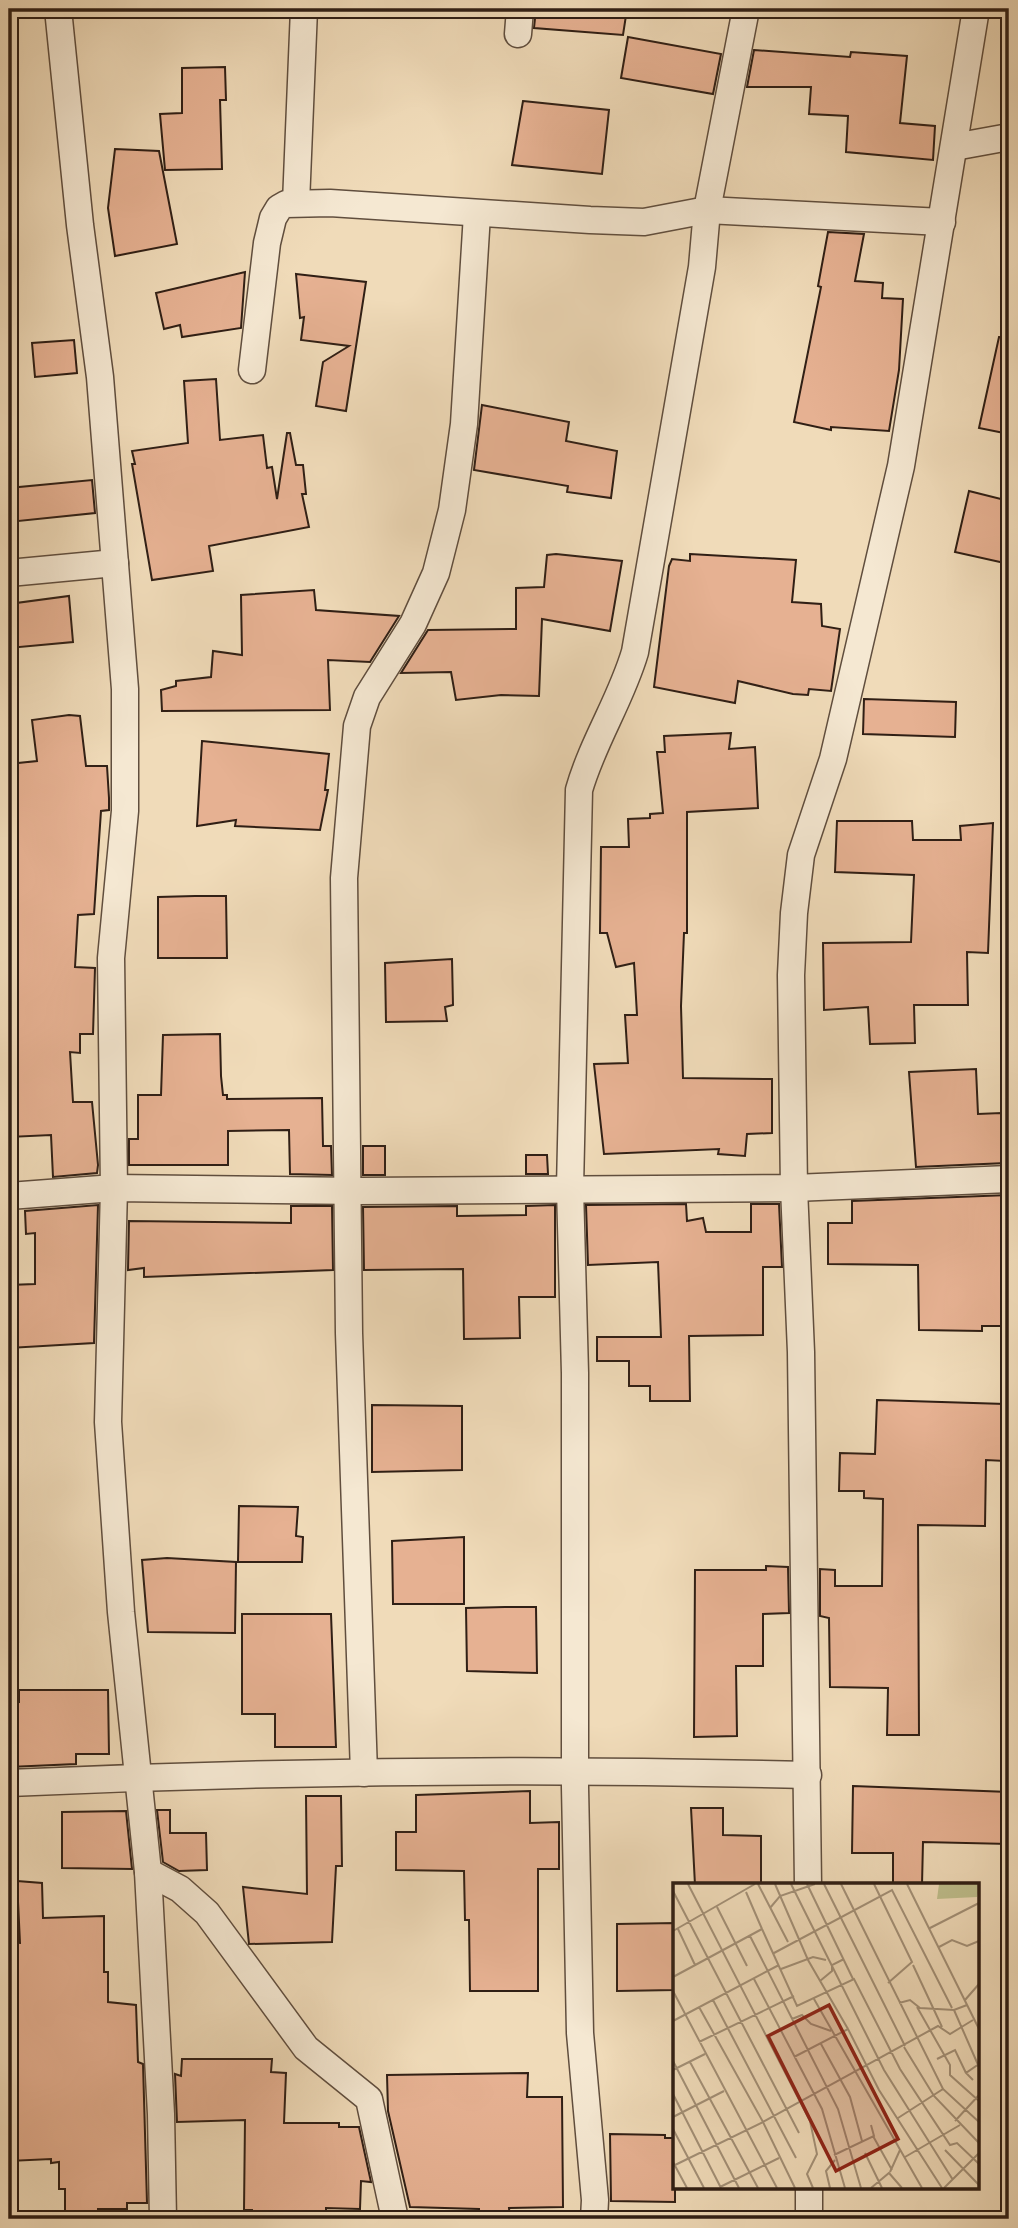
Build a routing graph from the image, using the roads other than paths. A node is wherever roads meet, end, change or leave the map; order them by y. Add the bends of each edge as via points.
1 (58, 9) edge
2 (304, 9) edge
3 (746, 9) edge
4 (976, 9) edge
5 (1009, 137) edge
6 (954, 147) junction
7 (296, 203) junction
8 (707, 210) junction
9 (477, 214) junction
10 (942, 222) junction
11 (252, 370) dead end
12 (115, 564) junction
13 (9, 573) edge
14 (1009, 1179) edge
15 (114, 1188) junction
16 (570, 1188) junction
17 (794, 1188) junction
18 (346, 1191) junction
19 (9, 1196) edge
20 (576, 1769) junction
21 (364, 1773) junction
22 (808, 1775) junction
23 (139, 1777) junction
24 (9, 1783) edge
25 (148, 1871) junction
26 (808, 1883) edge
27 (809, 2190) edge
28 (163, 2219) edge
29 (395, 2219) edge
30 (594, 2219) edge
31 (809, 2219) edge

1 - 12 street via 100,377
2 - 7 street
3 - 8 street
4 - 6 street
5 - 6 street
6 - 10 street
7 - 9 street
7 - 11 street via 279,208 273,218
8 - 9 street via 644,222
8 - 10 street
8 - 16 street via 702,267 635,652 625,688 588,758 579,790
9 - 18 street via 464,424 452,510 436,573 413,624 367,697 357,726 343,898
10 - 17 street via 901,466 833,759 801,855 791,975
12 - 13 street
12 - 15 street via 125,689 125,811 111,958
14 - 17 street
15 - 18 street
15 - 19 street
15 - 23 street via 108,1422 121,1612
16 - 17 street
16 - 18 street
16 - 20 street
17 - 22 street
18 - 21 street
20 - 21 street
20 - 22 street
20 - 30 street via 580,2033
21 - 23 street
22 - 26 street
23 - 24 street
23 - 25 street
25 - 28 street
25 - 29 street via 180,1889 207,1913 306,2048 369,2099
27 - 31 street

